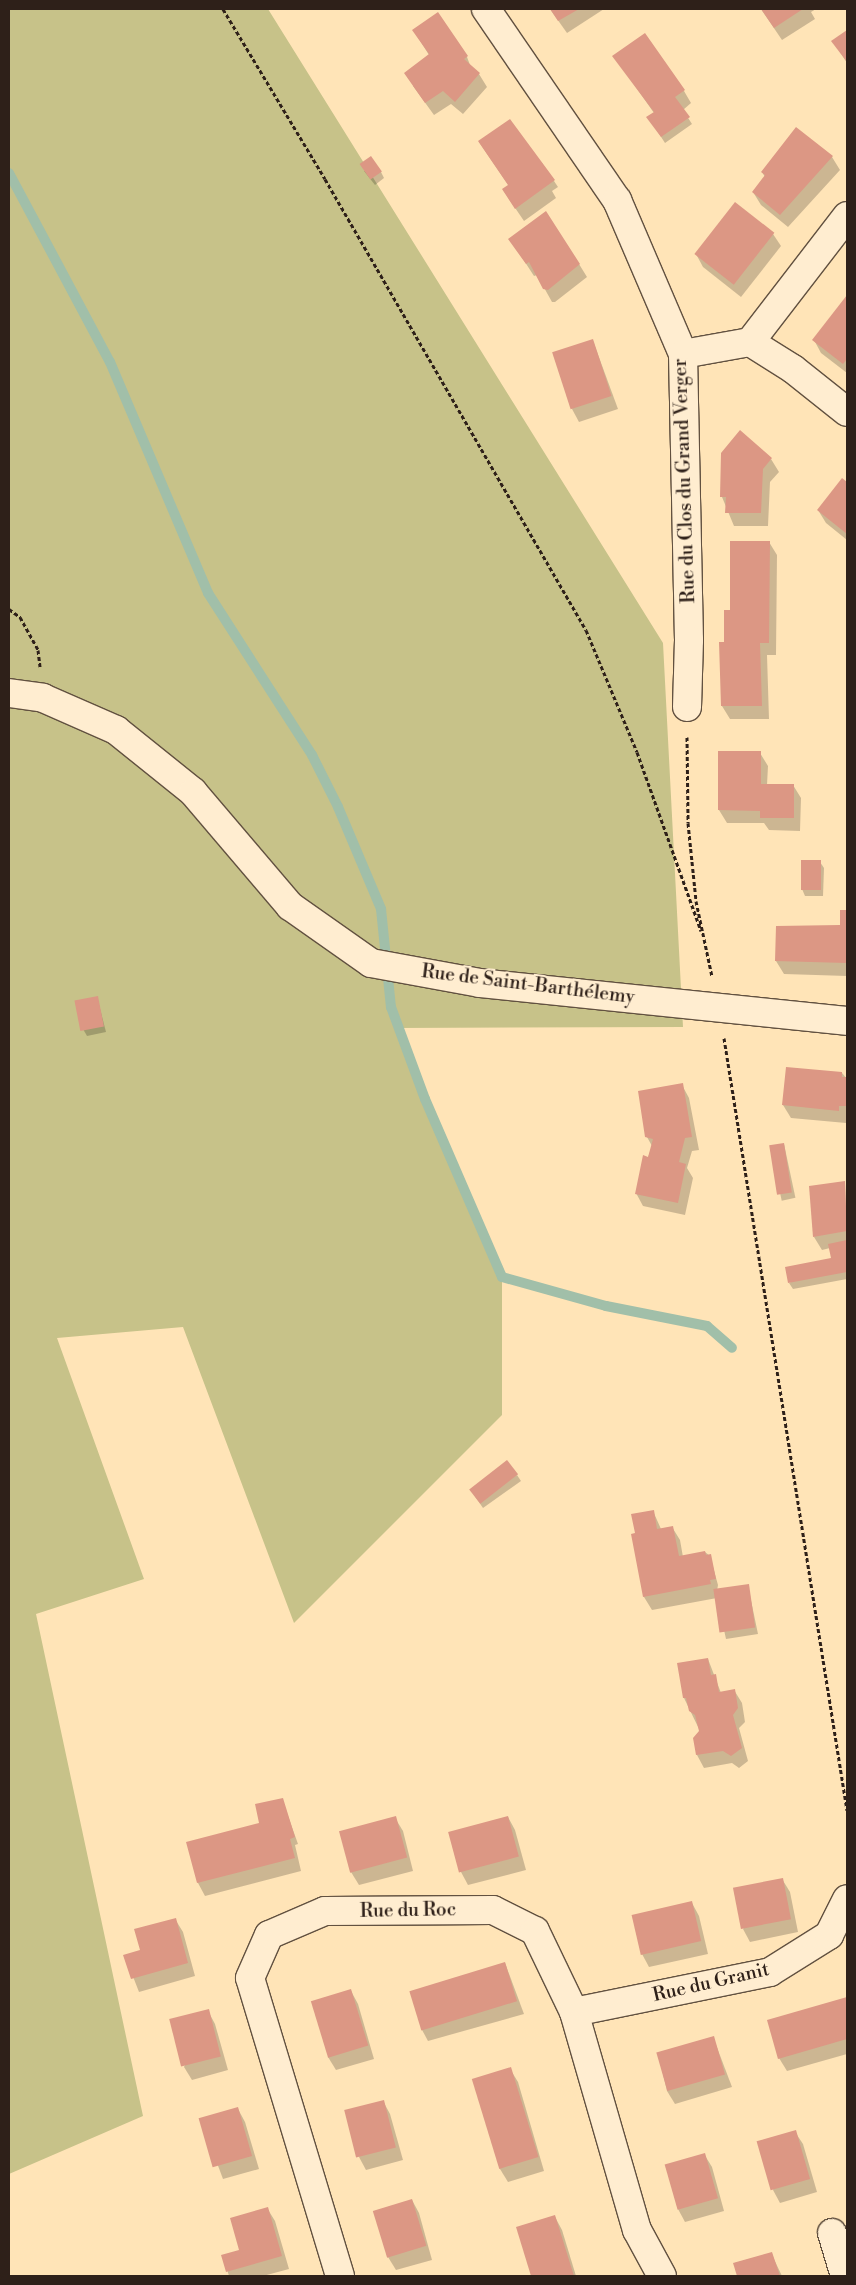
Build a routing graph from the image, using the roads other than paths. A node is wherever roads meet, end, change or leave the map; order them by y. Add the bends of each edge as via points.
1 (486, 9) edge
2 (847, 216) edge
3 (750, 342) junction
4 (683, 354) junction
5 (847, 412) edge
6 (9, 693) edge
7 (687, 707) road end
8 (847, 1021) edge
9 (847, 1899) edge
10 (574, 2012) junction
11 (832, 2233) dead end
12 (340, 2276) edge
13 (662, 2276) edge
14 (845, 2276) edge

1 - 4 street, Rue du Clos du Grand Verger via 617,200
2 - 3 street
3 - 4 street
3 - 5 street via 793,369
4 - 7 street, Rue du Clos du Grand Verger via 689,640
6 - 8 street, Rue de Saint-Barthélemy via 43,698 116,730 193,792 290,906 371,964 480,983
9 - 10 street, Rue du Granit via 829,1935 770,1972
10 - 12 street, Rue du Roc via 535,1931 493,1910 325,1912 269,1935 250,1978
10 - 13 street, Rue du Roc via 637,2230
11 - 14 street

